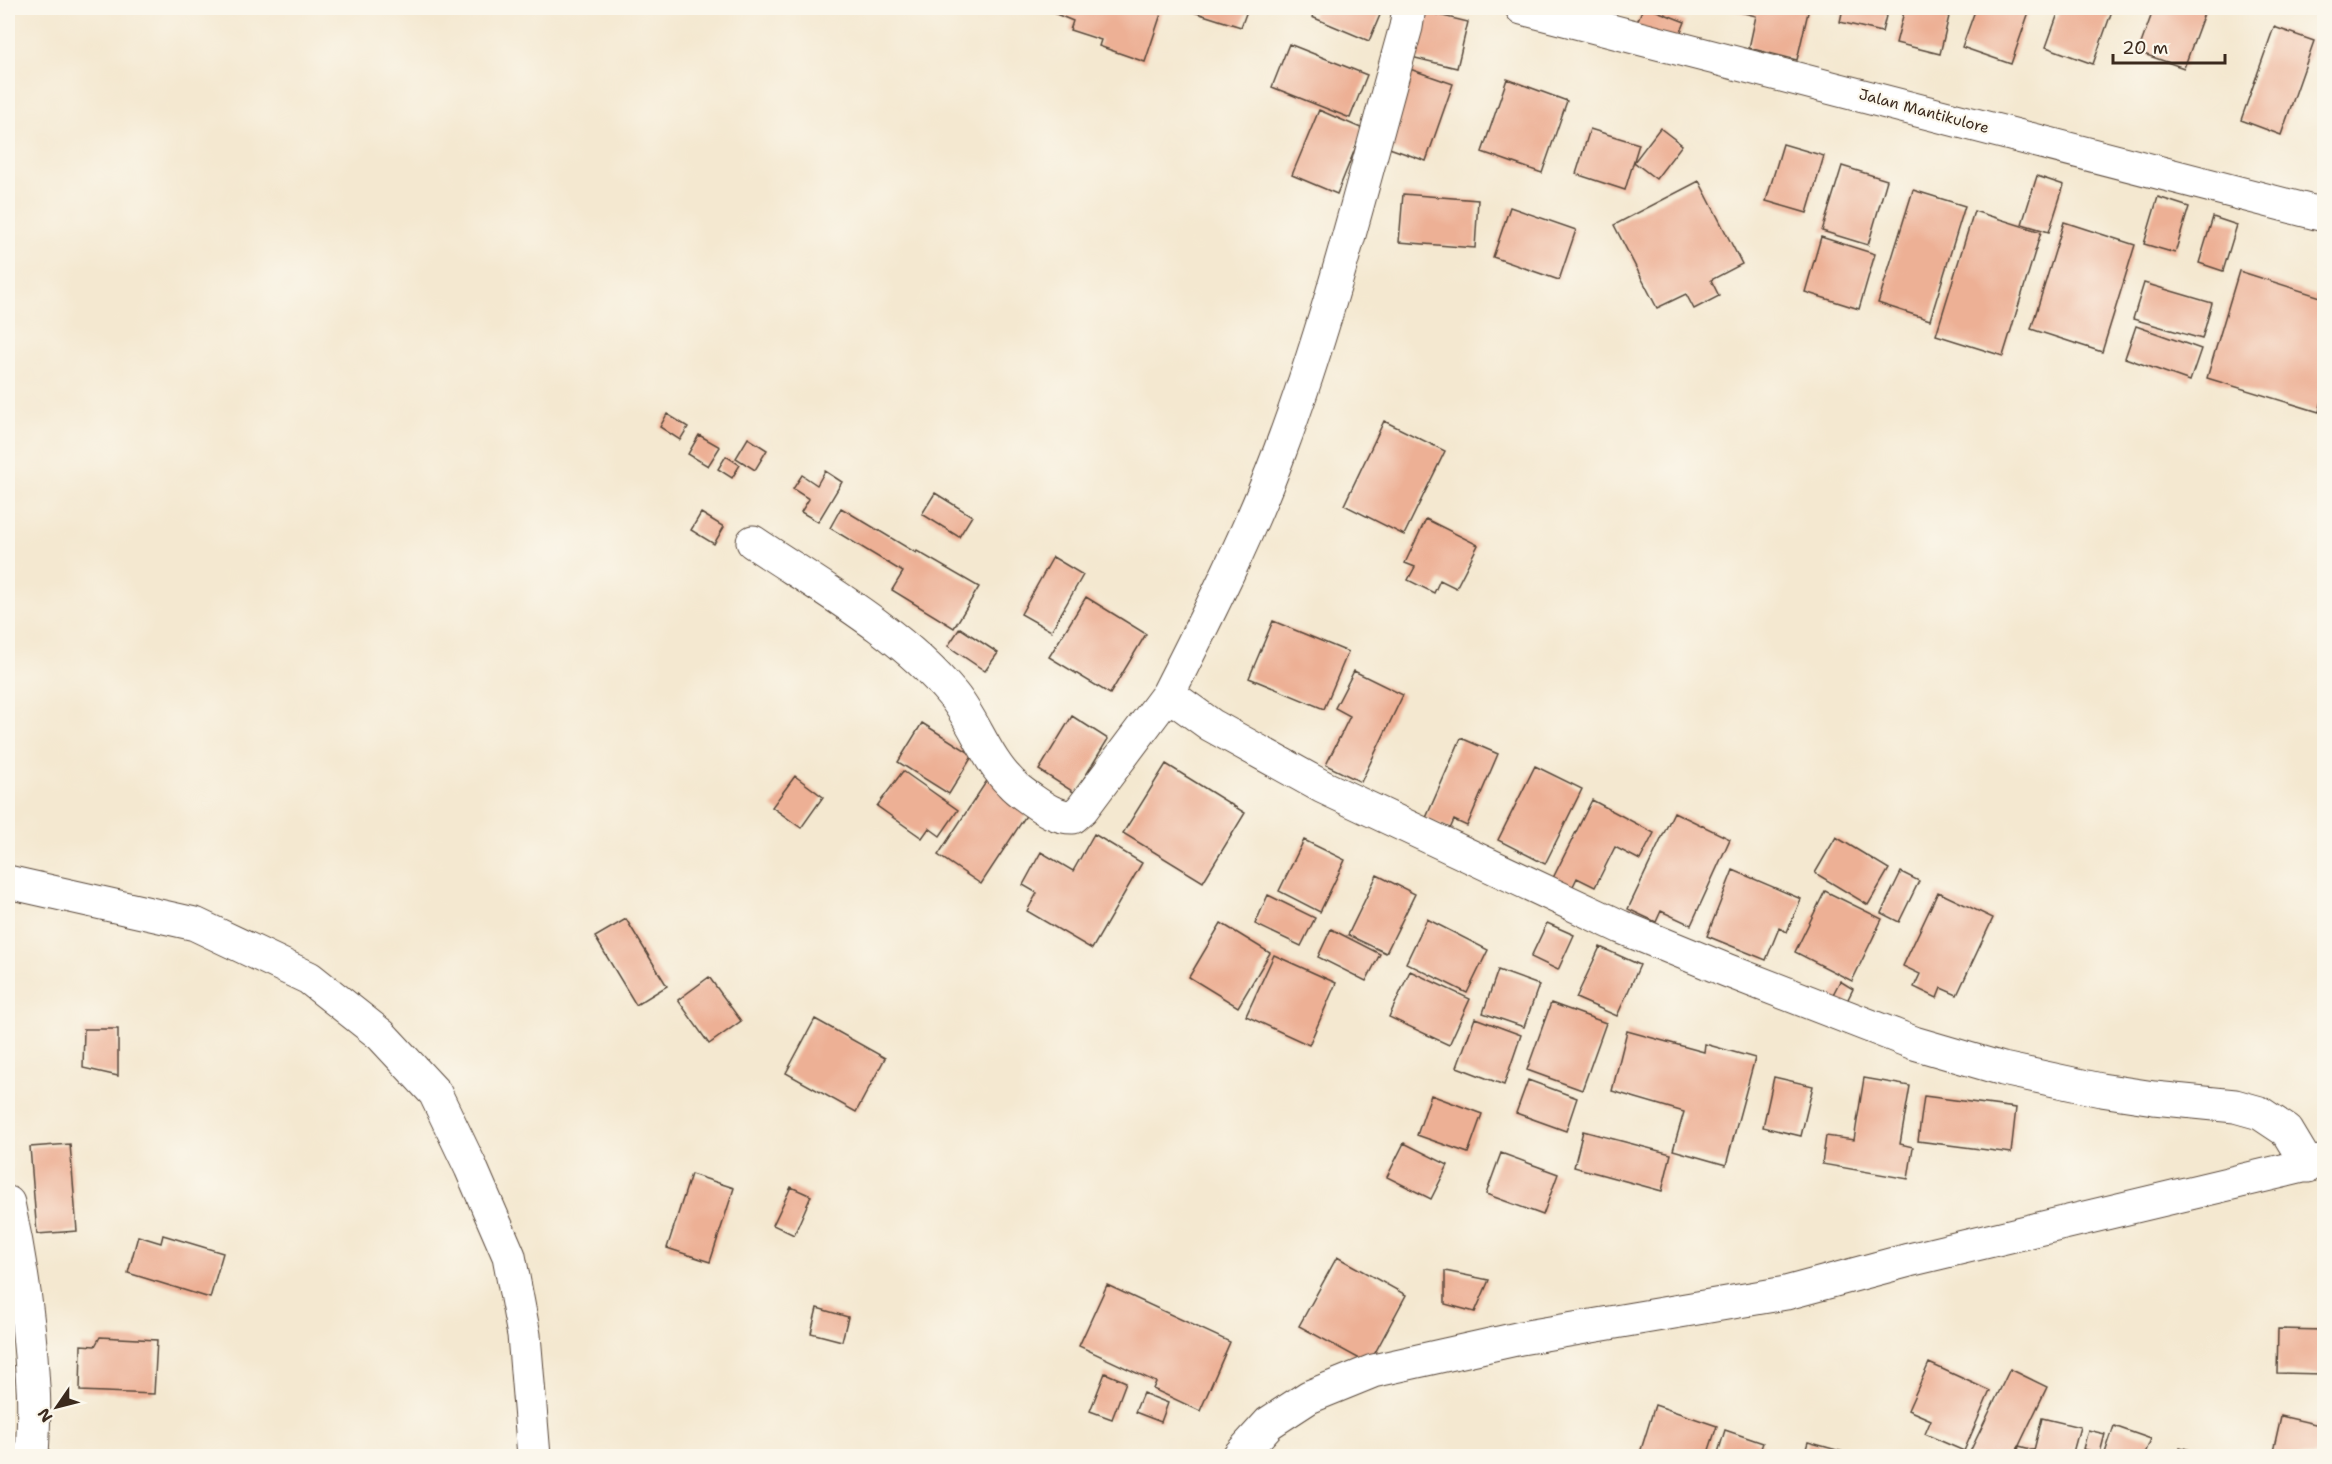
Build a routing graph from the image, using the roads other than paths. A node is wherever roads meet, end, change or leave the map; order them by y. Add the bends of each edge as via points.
1 (1409, 8) edge
2 (1522, 8) edge
3 (2325, 215) edge
4 (753, 542) dead end
5 (1168, 694) junction
6 (8, 882) edge
7 (2316, 1163) edge
8 (8, 1203) edge
9 (32, 1456) edge
10 (534, 1456) edge
11 (1239, 1456) edge

1 - 5 street via 1324,324 1284,441 1243,540
2 - 3 street, Jalan Mantikulore
4 - 5 street via 927,665 955,697 1010,783 1060,817 1074,817 1082,809
5 - 7 street via 1210,726 1323,787 1621,927 1726,970 1914,1043 2003,1069 2101,1090 2235,1106 2260,1113 2287,1131
6 - 10 street via 195,924 309,978 381,1035 435,1093 509,1256 525,1335
7 - 11 street via 1931,1254 1786,1293 1521,1338 1373,1371 1309,1397 1269,1423
8 - 9 street via 31,1362

